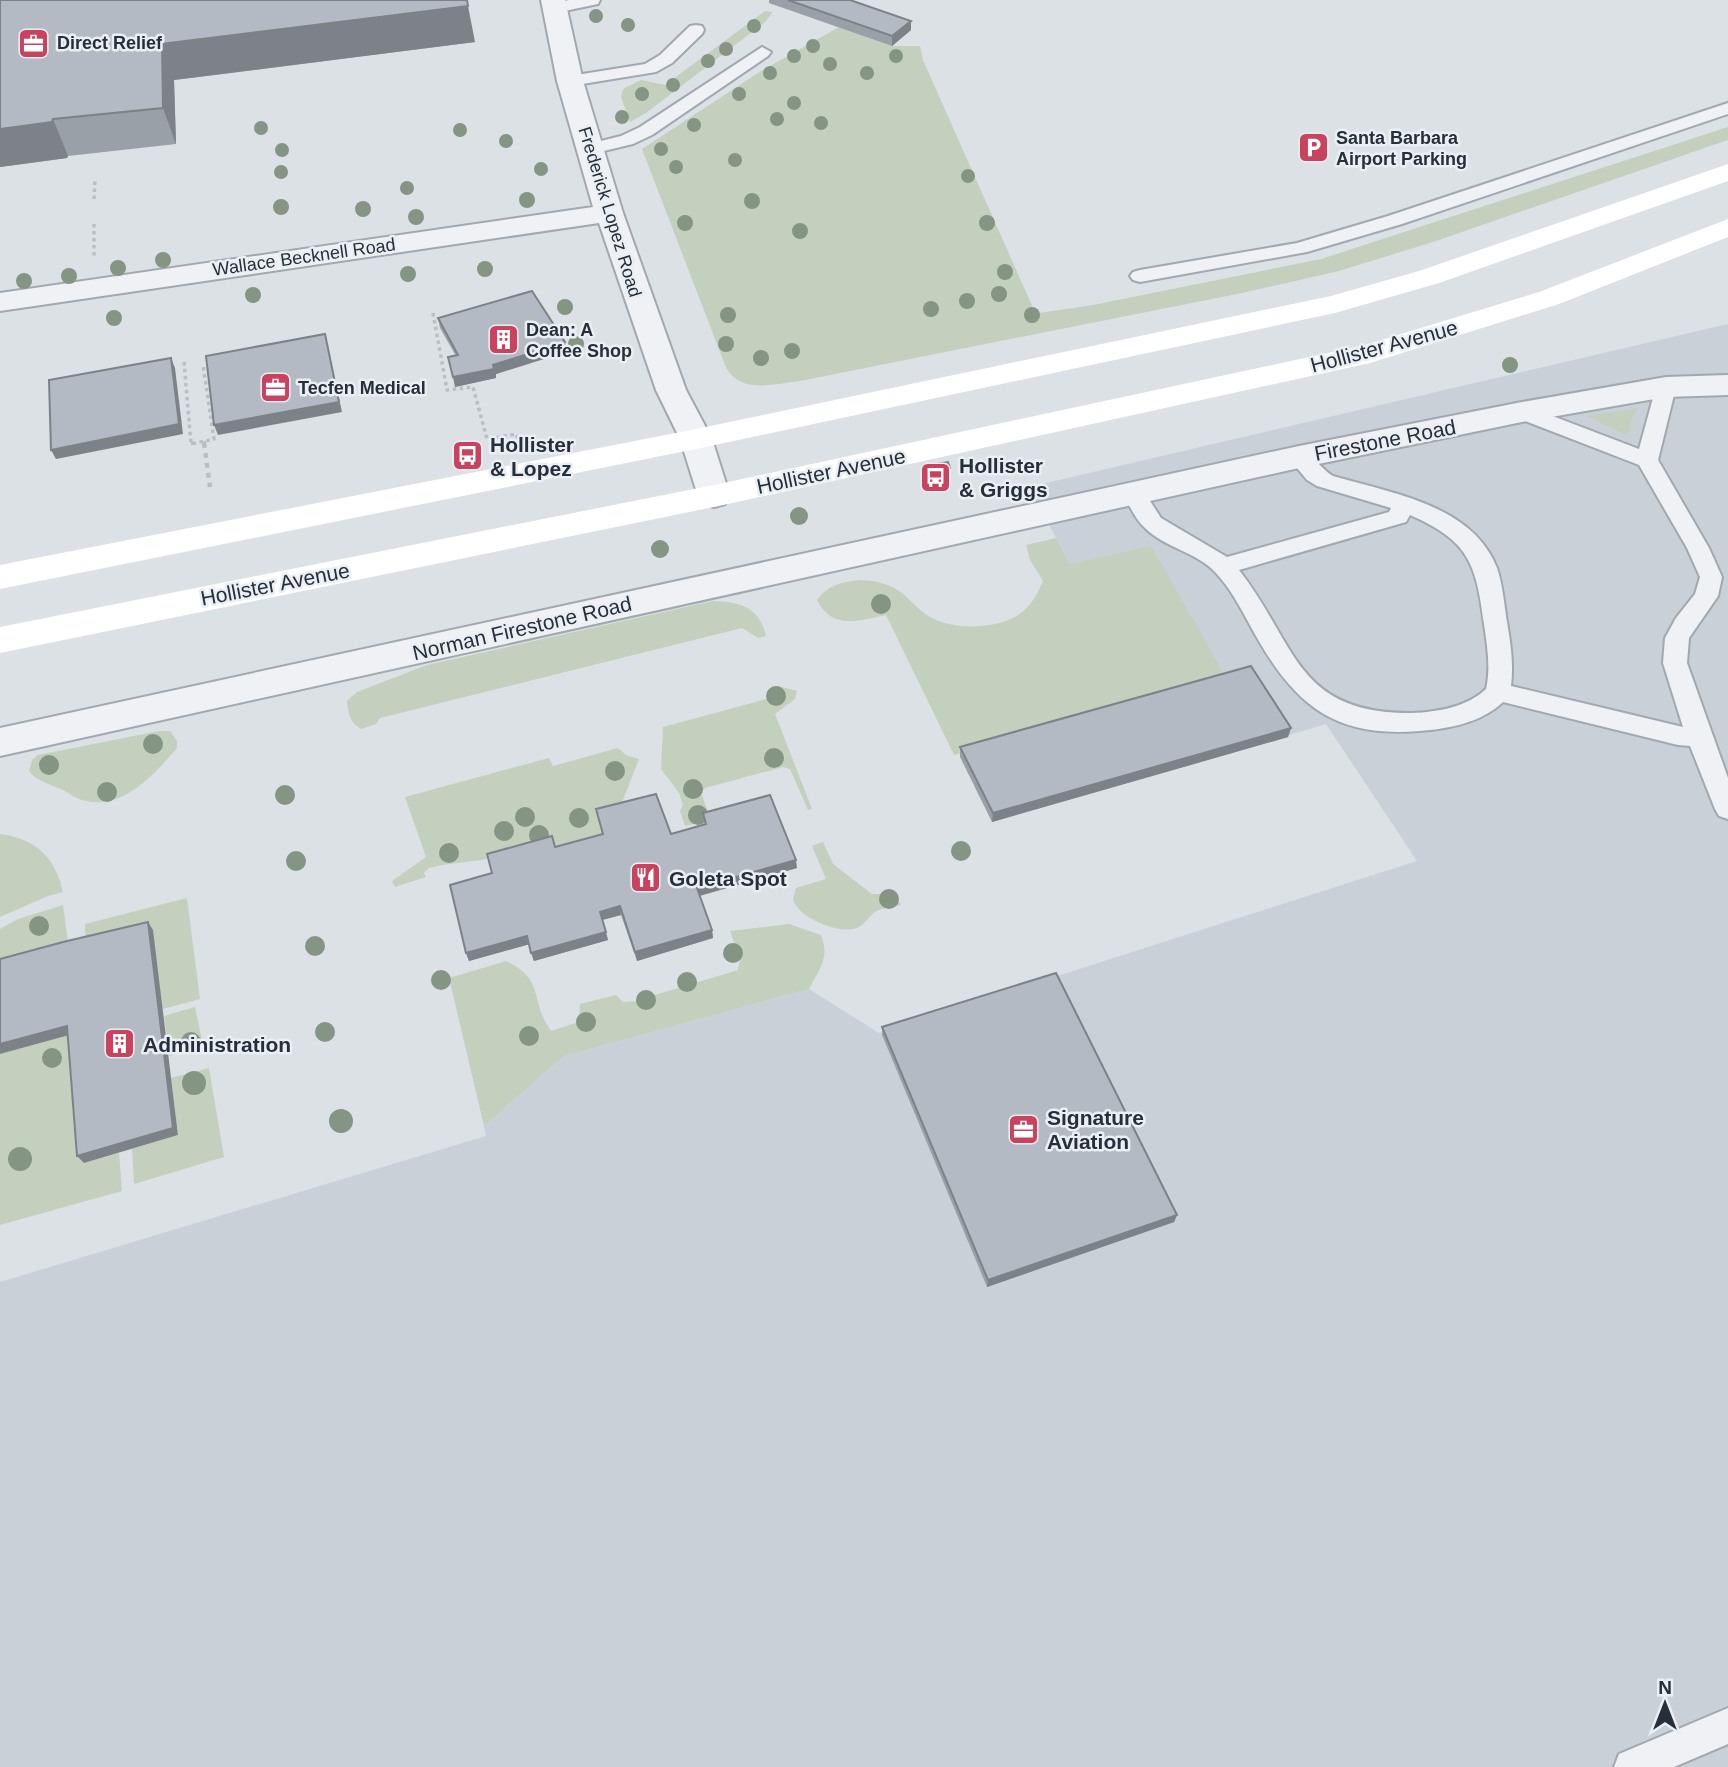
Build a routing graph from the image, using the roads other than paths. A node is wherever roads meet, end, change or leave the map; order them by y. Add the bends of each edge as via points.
1 (592, 0) edge
2 (554, 4) edge
3 (696, 30) dead end
4 (762, 52) dead end
5 (570, 81) junction
6 (1728, 108) edge
7 (591, 149) junction
8 (1728, 172) edge
9 (608, 213) junction
10 (1728, 227) edge
11 (1140, 276) dead end
12 (0, 302) edge
13 (1728, 385) edge
14 (1666, 387) junction
15 (1522, 412) junction
16 (696, 439) junction
17 (1299, 457) junction
18 (1647, 460) junction
19 (1133, 492) junction
20 (714, 496) junction
21 (1404, 505) junction
22 (1044, 512) joint
23 (1224, 566) junction
24 (0, 577) edge
25 (1719, 578) edge
26 (0, 640) edge
27 (1498, 692) junction
28 (1699, 737) junction
29 (0, 742) edge
30 (1728, 808) edge
31 (1728, 1726) edge
32 (1632, 1767) edge

1 - 2 lane
2 - 5 street, Frederick Lopez Road
3 - 5 lane via 650,68
4 - 7 lane via 646,131
5 - 7 street, Frederick Lopez Road
6 - 11 lane via 1300,248
7 - 9 street, Frederick Lopez Road
8 - 16 main road via 1480,260 1335,304
9 - 12 street, Wallace Becknell Road
9 - 16 street, Frederick Lopez Road via 671,390
10 - 20 main road, Hollister Avenue via 1549,298 1370,353
13 - 14 street, Firestone Road
14 - 15 street, Firestone Road
14 - 18 lane
15 - 17 street, Firestone Road
15 - 18 lane
16 - 20 street, Frederick Lopez Road
16 - 24 main road
17 - 19 street, Firestone Road
17 - 21 lane via 1325,481
18 - 25 lane
19 - 22 street, Firestone Road
19 - 23 lane via 1155,526
20 - 26 main road, Hollister Avenue
21 - 23 lane via 1398,517
21 - 27 lane via 1460,534 1486,570 1502,671
22 - 29 street, Norman Firestone Road
23 - 27 lane via 1299,683 1318,700 1343,712 1408,723 1435,721 1471,710
25 - 28 lane via 1677,638 1679,681
27 - 28 lane via 1678,736
28 - 30 lane
31 - 32 lane

